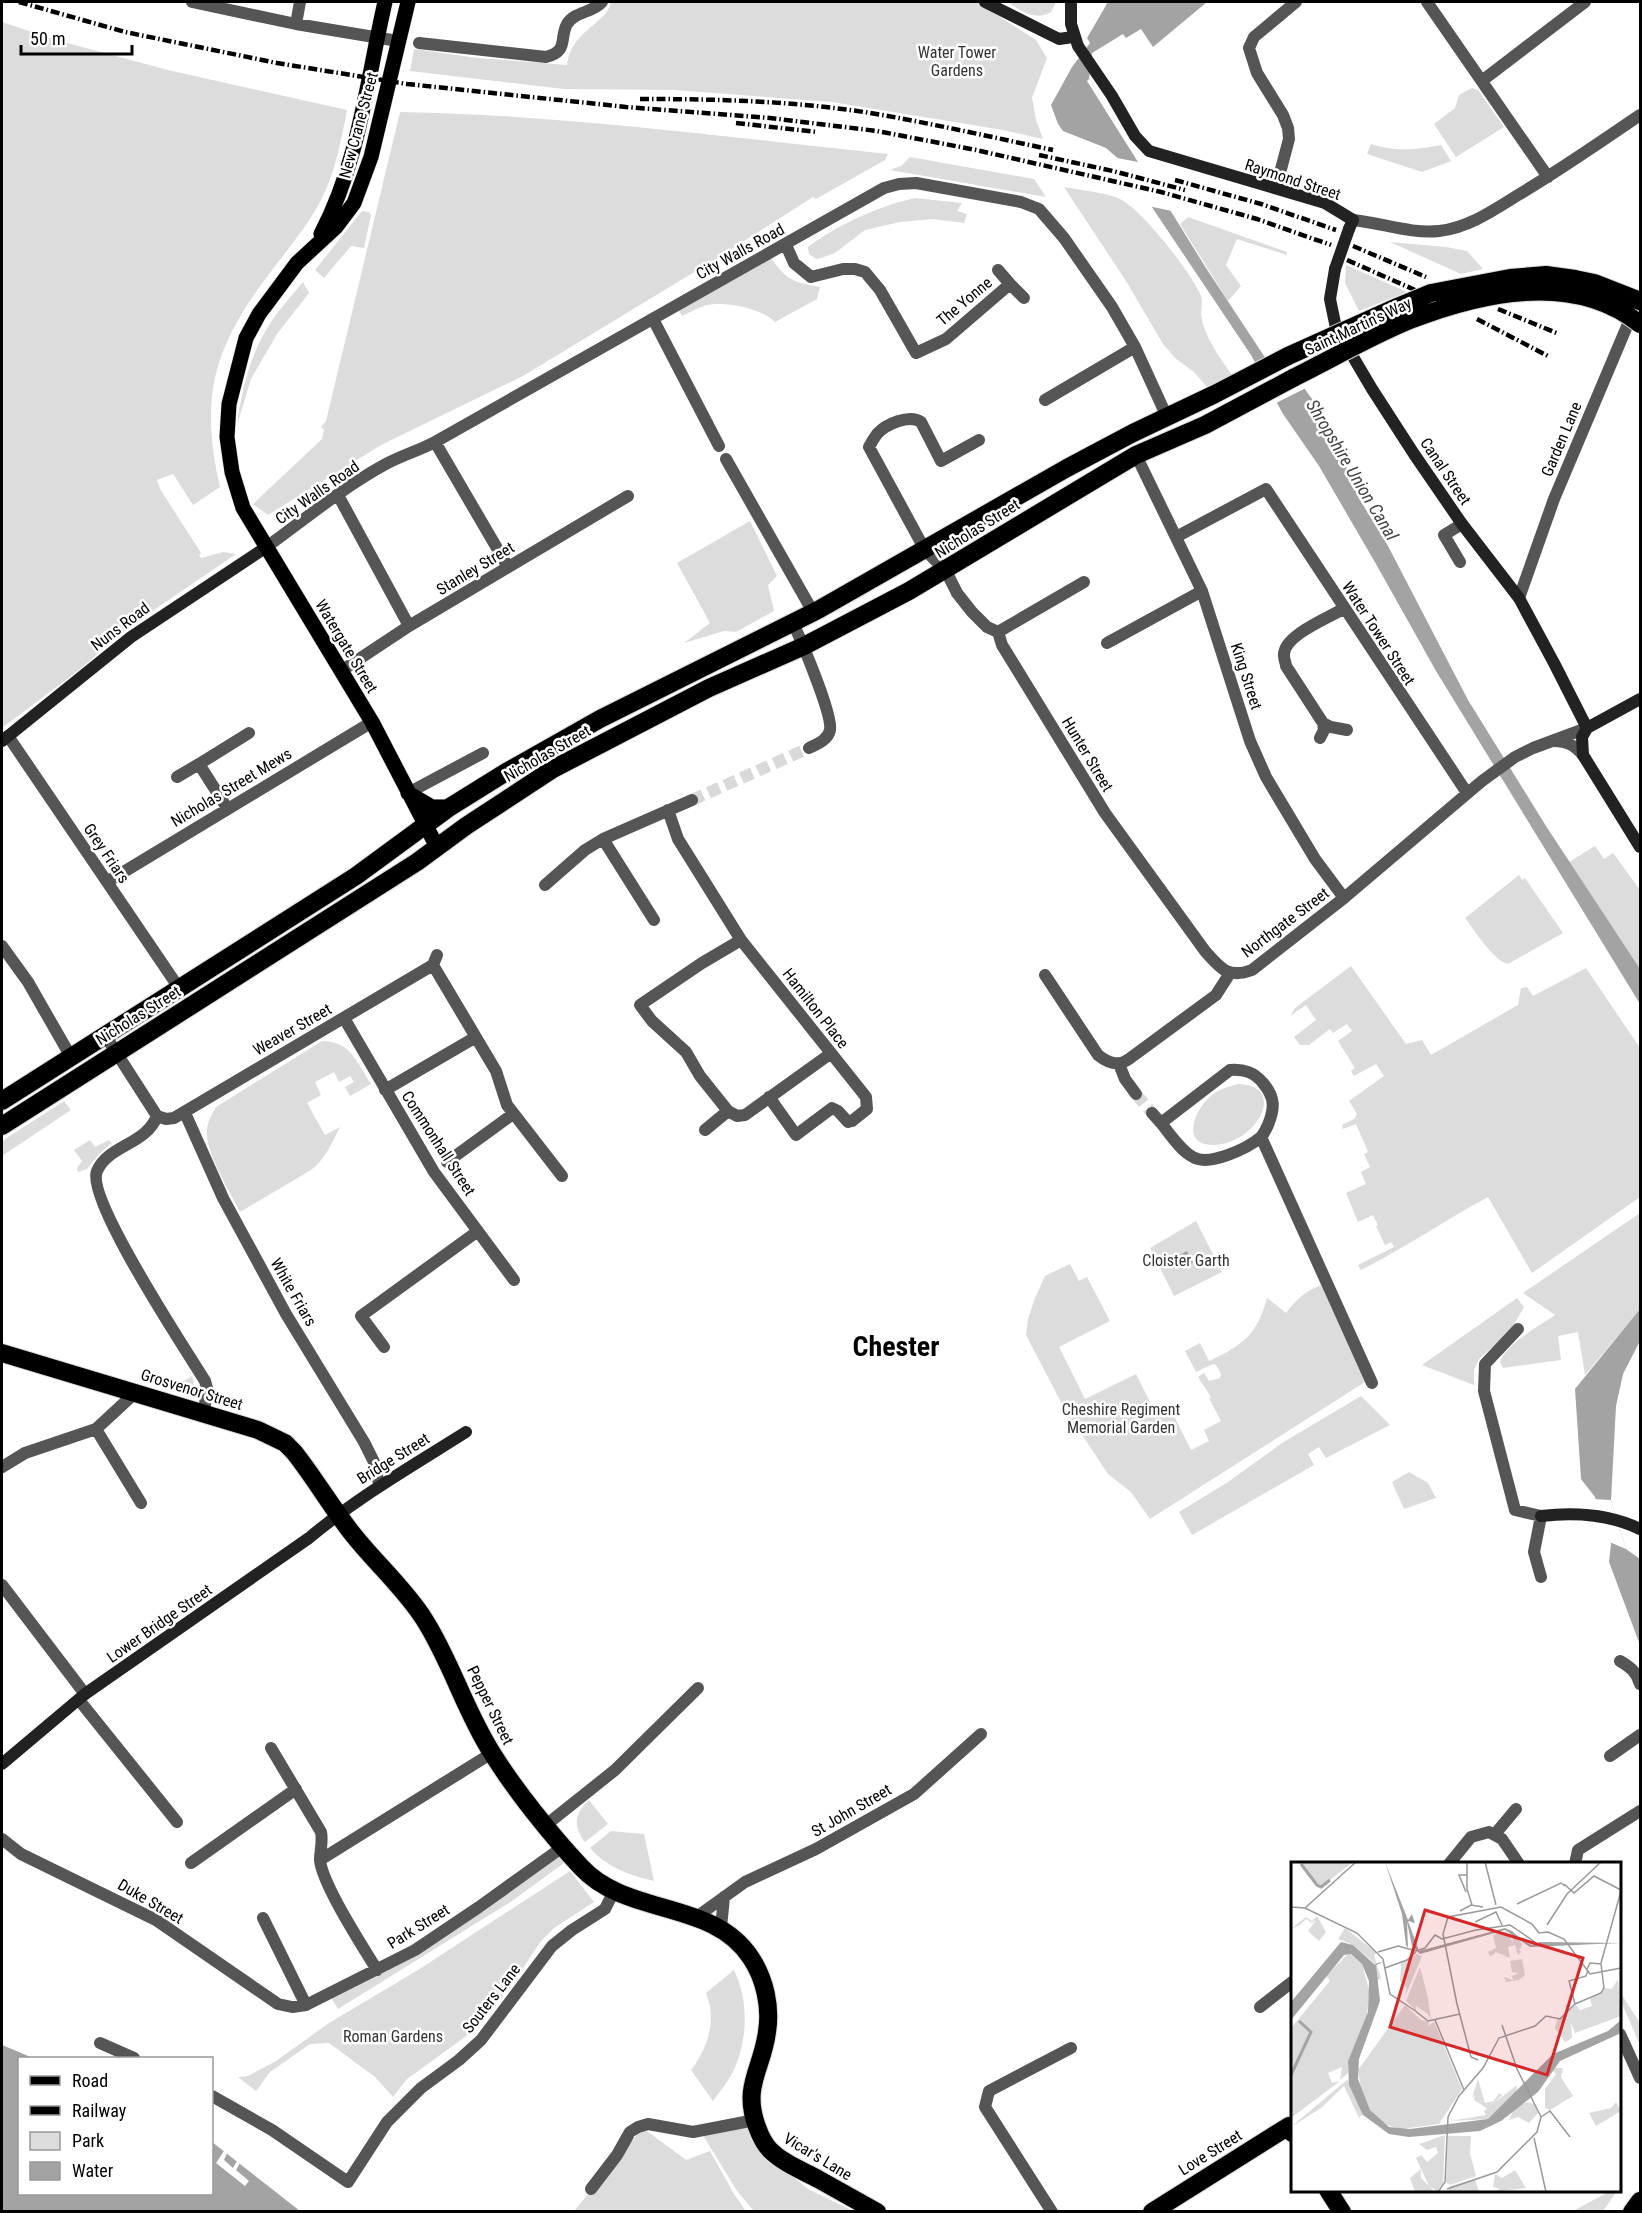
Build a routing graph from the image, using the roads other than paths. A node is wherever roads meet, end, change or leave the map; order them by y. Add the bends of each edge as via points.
1 (192, 2) edge
2 (300, 2) edge
3 (385, 2) edge
4 (408, 2) edge
5 (602, 2) edge
6 (985, 2) edge
7 (1071, 2) edge
8 (1296, 2) edge
9 (1427, 2) edge
10 (1585, 2) edge
11 (296, 24) junction
12 (377, 38) junction
13 (398, 41) junction
14 (1076, 42) junction
15 (418, 43) dead end
16 (1483, 80) junction
17 (1641, 116) edge
18 (1548, 177) junction
19 (1276, 188) junction
20 (1351, 224) junction
21 (316, 244) junction
22 (786, 245) junction
23 (998, 270) dead end
24 (1010, 284) junction
25 (1641, 294) edge
26 (1024, 298) dead end
27 (1641, 301) edge
28 (653, 319) junction
29 (1641, 324) edge
30 (1135, 347) junction
31 (1046, 400) dead end
32 (1167, 417) junction
33 (1133, 433) joint
34 (979, 440) dead end
35 (435, 442) junction
36 (719, 446) dead end
37 (1136, 455) junction
38 (726, 459) dead end
39 (338, 495) junction
40 (628, 495) dead end
41 (250, 521) joint
42 (1461, 524) junction
43 (1176, 537) junction
44 (265, 548) junction
45 (926, 550) junction
46 (1460, 562) dead end
47 (508, 567) junction
48 (946, 571) junction
49 (1084, 582) dead end
50 (1202, 591) junction
51 (1519, 598) junction
52 (1343, 609) junction
53 (813, 612) junction
54 (793, 623) junction
55 (409, 626) junction
56 (1000, 638) junction
57 (1107, 642) dead end
58 (804, 646) junction
59 (341, 672) junction
60 (1641, 699) edge
61 (372, 722) junction
62 (1323, 723) junction
63 (1587, 728) junction
64 (1347, 729) dead end
65 (249, 733) dead end
66 (5, 738) edge
67 (1320, 738) dead end
68 (1553, 741) junction
69 (809, 748) tunnel mouth
70 (483, 753) dead end
71 (1583, 755) junction
72 (200, 764) junction
73 (177, 777) dead end
74 (408, 793) junction
75 (1467, 793) junction
76 (692, 800) tunnel mouth
77 (450, 807) junction
78 (227, 808) junction
79 (668, 810) junction
80 (427, 826) junction
81 (603, 839) junction
82 (437, 847) junction
83 (1641, 847) edge
84 (107, 882) junction
85 (545, 885) dead end
86 (1344, 898) junction
87 (654, 920) dead end
88 (741, 940) junction
89 (2, 946) edge
90 (1230, 972) junction
91 (1045, 975) dead end
92 (179, 988) junction
93 (344, 1018) junction
94 (105, 1035) junction
95 (476, 1037) junction
96 (116, 1052) junction
97 (830, 1054) junction
98 (71, 1058) junction
99 (1119, 1064) junction
100 (385, 1090) junction
101 (1136, 1094) tunnel mouth
102 (769, 1097) junction
103 (2, 1101) edge
104 (728, 1111) junction
105 (185, 1113) junction
106 (1152, 1113) tunnel mouth
107 (513, 1114) junction
108 (157, 1116) junction
109 (1161, 1123) junction
110 (2, 1126) edge
111 (705, 1130) dead end
112 (1261, 1137) junction
113 (447, 1162) dead end
114 (562, 1176) dead end
115 (478, 1231) junction
116 (514, 1280) dead end
117 (1518, 1329) dead end
118 (384, 1347) dead end
119 (2, 1353) edge
120 (1372, 1383) dead end
121 (135, 1392) junction
122 (204, 1413) junction
123 (96, 1429) junction
124 (466, 1432) dead end
125 (2, 1467) edge
126 (379, 1484) junction
127 (141, 1503) dead end
128 (338, 1513) junction
129 (1541, 1516) junction
130 (1641, 1529) edge
131 (1541, 1577) dead end
132 (2, 1585) edge
133 (1620, 1661) dead end
134 (1641, 1684) edge
135 (698, 1688) dead end
136 (82, 1697) junction
137 (981, 1734) dead end
138 (1641, 1735) edge
139 (271, 1748) dead end
140 (492, 1753) junction
141 (1610, 1756) dead end
142 (2, 1764) edge
143 (296, 1789) junction
144 (1516, 1809) dead end
145 (1641, 1811) edge
146 (177, 1822) dead end
147 (546, 1825) junction
148 (1495, 1834) junction
149 (2, 1839) edge
150 (564, 1846) junction
151 (320, 1860) junction
152 (1450, 1862) edge
153 (1518, 1862) edge
154 (1575, 1862) edge
155 (190, 1863) dead end
156 (614, 1891) junction
157 (724, 1897) junction
158 (263, 1918) dead end
159 (696, 1918) junction
160 (721, 1928) junction
161 (377, 1970) junction
162 (1291, 1984) edge
163 (278, 2004) joint
164 (306, 2005) junction
165 (1260, 2007) dead end
166 (1621, 2036) edge
167 (108, 2043) dead end
168 (1071, 2048) dead end
169 (132, 2057) edge
170 (1632, 2061) junction
171 (1641, 2073) edge
172 (1641, 2078) edge
173 (213, 2097) edge
174 (754, 2120) junction
175 (1291, 2129) edge
176 (591, 2189) dead end
177 (1329, 2192) edge
178 (1641, 2200) edge
179 (877, 2211) edge
180 (1052, 2211) edge
181 (1153, 2211) edge
182 (1342, 2211) edge
183 (1632, 2211) edge

1 - 11 street
2 - 11 street
3 - 12 main road, New Crane Street
4 - 13 main road, New Crane Street
5 - 15 street via 568,22 559,50 546,57
6 - 14 street via 1059,39
7 - 14 street
8 - 19 street via 1254,37 1249,48 1257,73 1288,128 1289,139
9 - 16 street
10 - 16 street
11 - 12 street
12 - 13 street
12 - 21 main road, New Crane Street via 364,110 344,183
13 - 21 main road, New Crane Street via 371,157 354,203
14 - 19 street, Raymond Street via 1135,136 1149,151
16 - 18 street
17 - 18 street, Raymond Street
18 - 20 street, Raymond Street via 1482,217 1454,228 1421,231
19 - 20 street, Raymond Street via 1325,203
20 - 42 street, Canal Street, bridge via 1335,269 1330,299 1336,328
21 - 41 main road, New Crane Street via 259,314 236,369 227,437 232,472
22 - 24 street, The Yonne via 795,263 811,277 843,269 865,272 916,352 946,339
22 - 28 street, City Walls Road
22 - 30 street, City Walls Road via 884,188 899,184 915,183 1021,202 1040,209 1064,238
23 - 24 street, The Yonne
24 - 26 street, The Yonne
25 - 51 street, Garden Lane via 1554,499
27 - 32 highway, Saint Martin's Way, bridge via 1594,283 1546,275 1431,293 1310,346
28 - 35 street, City Walls Road
28 - 36 street
29 - 37 highway, Saint Martin's Way, bridge via 1595,300 1559,292 1501,294 1460,304 1409,321 1198,428
30 - 31 street
30 - 32 street, City Walls Road
32 - 33 highway, Saint Martin's Way
33 - 45 highway, Nicholas Street
34 - 45 street, Hunter Street via 941,461 921,422 909,417 877,434 869,447
35 - 39 street, City Walls Road via 385,465
35 - 47 street
37 - 43 street, King Street
37 - 48 highway, Nicholas Street
38 - 53 street
39 - 44 street, City Walls Road
39 - 55 street
40 - 47 street, Stanley Street
41 - 44 main road, Watergate Street
42 - 46 street via 1444,535
42 - 51 street, Canal Street
43 - 50 street, King Street
43 - 52 street, Water Tower Street via 1266,489
44 - 59 main road, Watergate Street
44 - 66 street, Nuns Road via 131,637
45 - 48 street, Hunter Street
45 - 53 highway, Nicholas Street
47 - 55 street, Stanley Street
48 - 56 street, Hunter Street via 972,612
48 - 58 highway, Nicholas Street
49 - 56 street
50 - 57 street
50 - 86 street, King Street via 1250,741 1266,777 1315,859
51 - 63 street, Canal Street
52 - 62 street via 1293,637 1285,649 1287,666
52 - 75 street, Water Tower Street
53 - 54 highway, Nicholas Street
54 - 58 street
54 - 77 highway, Nicholas Street via 600,719
55 - 59 street, Stanley Street
56 - 90 street, Hunter Street via 1105,813 1205,951 1218,966
58 - 69 street via 830,726 826,738
58 - 82 highway, Nicholas Street via 709,688 564,764
59 - 61 main road, Watergate Street
60 - 63 street
61 - 74 main road, Watergate Street
61 - 78 street, Nicholas Street Mews
62 - 64 street
62 - 67 street
63 - 68 street, Northgate Street
63 - 71 street via 1582,737
65 - 72 street
66 - 84 street, Grey Friars
68 - 71 street via 1568,742
68 - 75 street, Northgate Street via 1515,757
70 - 74 street
71 - 83 street
72 - 73 street
72 - 78 street
74 - 77 main road via 432,807
74 - 80 main road, Watergate Street
75 - 86 street, Northgate Street
76 - 79 street
77 - 80 highway, Nicholas Street
78 - 84 street, Nicholas Street Mews
79 - 81 street
79 - 88 street, Hamilton Place via 678,839
80 - 82 main road, Watergate Street
80 - 92 highway, Nicholas Street via 356,876
81 - 85 street
81 - 87 street
82 - 96 highway, Nicholas Street
84 - 92 street, Grey Friars
86 - 90 street, Northgate Street via 1252,970 1242,974
88 - 97 street, Hamilton Place
88 - 104 street via 640,1005 686,1052
89 - 98 street via 28,982
90 - 99 street, Northgate Street via 1216,995
91 - 99 street via 1098,1055
92 - 94 highway, Nicholas Street
93 - 95 street, Weaver Street via 435,960
93 - 100 street, Commonhall Street
93 - 105 street, Weaver Street
94 - 96 street
94 - 98 highway, Nicholas Street
95 - 100 street
95 - 107 street via 496,1071
96 - 108 street
96 - 110 highway, Nicholas Street
97 - 102 street
97 - 102 street, Hamilton Place via 866,1097 867,1109 852,1121 848,1122 832,1108 796,1135
98 - 103 highway, Nicholas Street
99 - 101 street
100 - 115 street, Commonhall Street via 434,1172
102 - 104 street via 745,1115
104 - 111 street
105 - 108 street, Weaver Street via 166,1119
105 - 126 street, White Friars via 223,1198 259,1265 374,1462
106 - 109 street
107 - 113 street
107 - 114 street
108 - 122 street via 144,1135 100,1165 96,1184 118,1237 205,1381
109 - 112 street via 1192,1157 1206,1161 1222,1158
109 - 112 street via 1230,1070 1242,1070 1256,1075 1272,1096 1269,1123
112 - 120 street
115 - 116 street, Commonhall Street
115 - 118 street via 361,1316
117 - 129 street via 1485,1364 1484,1391 1515,1510
119 - 121 highway, Grosvenor Street
121 - 122 highway, Grosvenor Street
121 - 123 street
122 - 128 highway, Grosvenor Street via 285,1443
123 - 125 street via 25,1453
123 - 127 street
124 - 126 street, Bridge Street
126 - 128 street, Bridge Street
128 - 136 street, Lower Bridge Street via 309,1538
128 - 140 highway, Pepper Street via 422,1616
129 - 130 street via 1568,1512 1617,1520
129 - 131 street via 1534,1552
132 - 136 street
133 - 134 street via 1631,1668
135 - 147 street via 615,1770
136 - 142 street, Lower Bridge Street
136 - 146 street
137 - 157 street, St John Street via 914,1794 816,1850 745,1882
138 - 141 street
139 - 143 street
140 - 147 highway, Pepper Street
140 - 151 street
143 - 151 street via 321,1832
143 - 155 street
144 - 148 street
145 - 154 street via 1578,1850
147 - 150 highway, Pepper Street
148 - 152 street via 1471,1837
148 - 153 street
149 - 163 street, Duke Street via 21,1854 156,1920
150 - 156 highway, Pepper Street via 589,1876
150 - 161 street, Park Street via 453,1925
151 - 161 street via 325,1879
156 - 159 highway, Pepper Street
156 - 173 street, Souters Lane via 604,1909 552,1946 481,2040 421,2088 387,2122 348,2182 272,2130
157 - 159 street, St John Street
157 - 160 street
158 - 164 street
159 - 160 highway, Pepper Street
160 - 174 highway, Vicar's Lane via 752,1959 767,2003 767,2032 750,2093
161 - 164 street, Park Street
162 - 165 street
163 - 164 street, Park Street
166 - 170 street
167 - 169 street
168 - 180 street via 989,2091 985,2106
170 - 171 street
170 - 172 street
174 - 176 street via 693,2132 648,2124 638,2127 630,2132
174 - 179 highway, Vicar's Lane via 767,2148 781,2160
175 - 181 highway, Love Street
177 - 182 highway
178 - 183 highway

